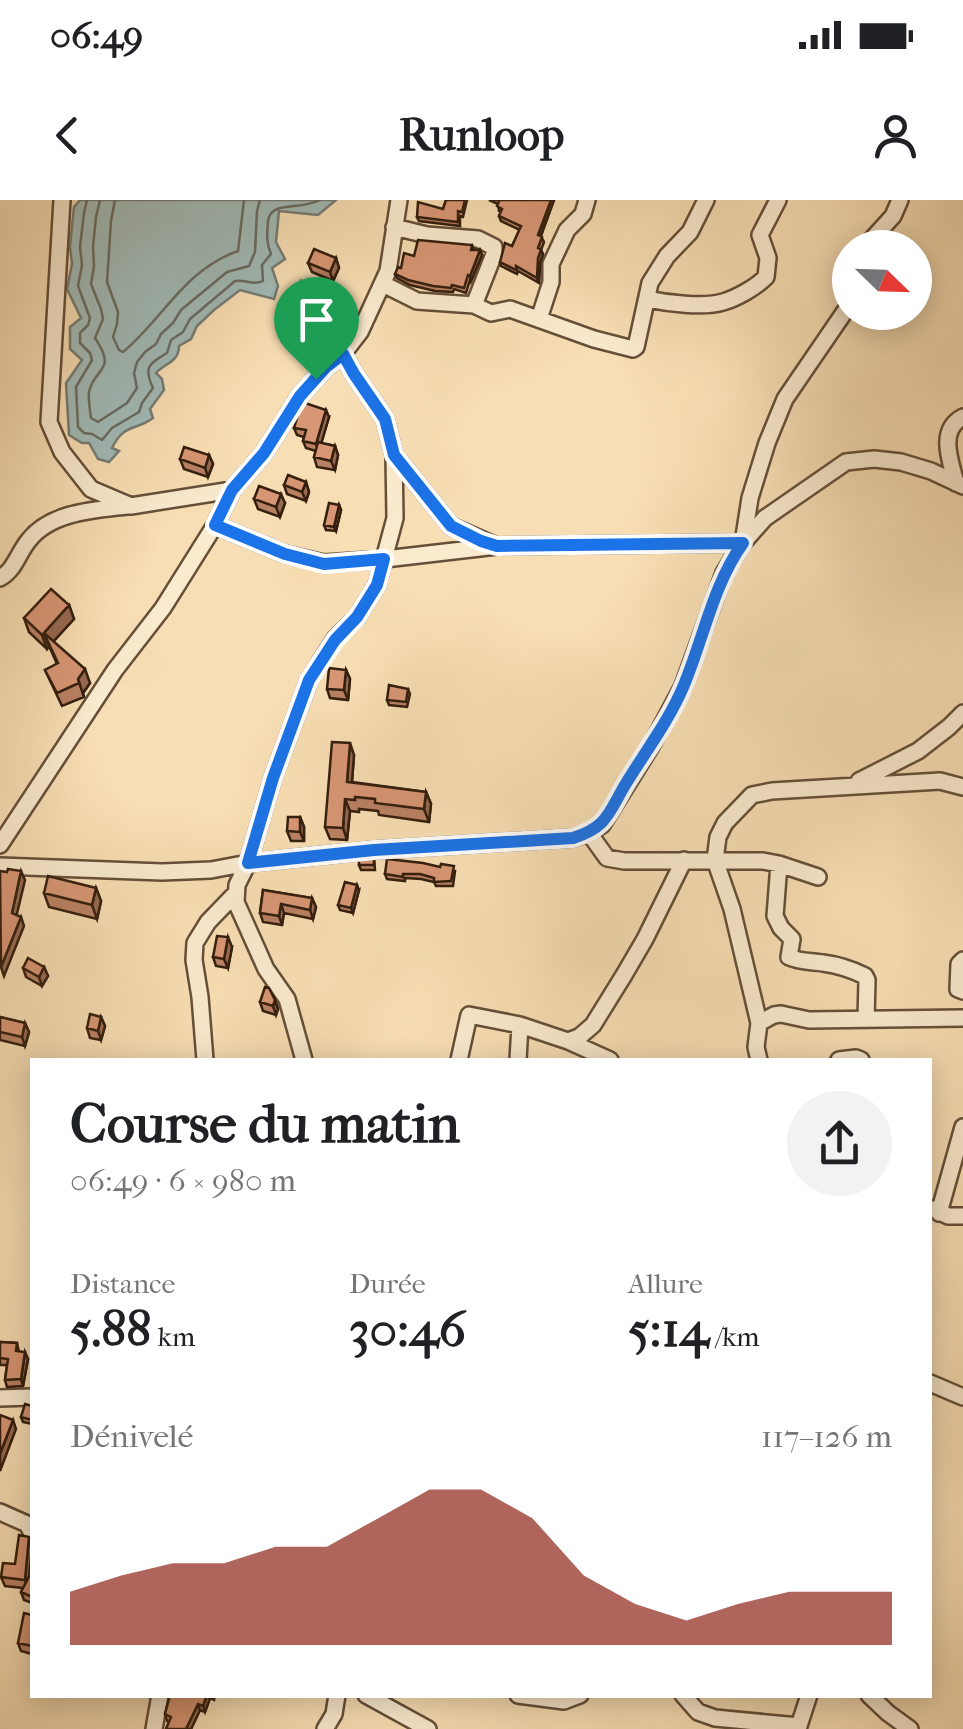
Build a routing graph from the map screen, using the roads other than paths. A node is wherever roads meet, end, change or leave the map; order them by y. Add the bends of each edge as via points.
1 (62, 200) edge
2 (399, 200) edge
3 (569, 200) edge
4 (706, 200) edge
5 (778, 200) edge
6 (900, 200) edge
7 (587, 201) edge
8 (394, 227) junction
9 (880, 230) edge
10 (382, 284) junction
11 (647, 299) junction
12 (474, 306) junction
13 (540, 319) junction
14 (832, 330) edge
15 (343, 354) junction
16 (963, 416) edge
17 (394, 455) junction
18 (959, 484) edge
19 (232, 490) junction
20 (131, 506) junction
21 (215, 525) junction
22 (743, 543) junction
23 (497, 546) junction
24 (384, 559) junction
25 (0, 578) edge
26 (963, 712) edge
27 (852, 785) junction
28 (963, 787) edge
29 (589, 833) junction
30 (0, 845) edge
31 (684, 860) junction
32 (715, 860) junction
33 (248, 863) junction
34 (778, 864) junction
35 (0, 866) edge
36 (818, 877) dead end
37 (235, 894) junction
38 (963, 960) edge
39 (963, 991) edge
40 (963, 1018) edge
41 (866, 1020) junction
42 (759, 1023) junction
43 (520, 1024) junction
44 (568, 1041) junction
45 (205, 1058) edge
46 (303, 1058) edge
47 (459, 1058) edge
48 (518, 1058) edge
49 (606, 1058) edge
50 (759, 1058) edge
51 (963, 1127) edge
52 (934, 1210) edge
53 (963, 1216) edge
54 (932, 1384) edge
55 (30, 1397) edge
56 (963, 1397) edge
57 (0, 1398) edge
58 (1, 1514) edge
59 (30, 1524) edge
60 (159, 1698) edge
61 (336, 1698) edge
62 (371, 1698) edge
63 (541, 1698) edge
64 (572, 1698) edge
65 (686, 1698) edge
66 (808, 1698) edge
67 (872, 1698) edge
68 (799, 1728) edge
69 (154, 1729) edge
70 (325, 1729) edge
71 (428, 1729) edge
72 (910, 1729) edge

1 - 20 street via 48,422 91,488
2 - 8 street
3 - 7 street
4 - 11 street via 650,284
5 - 11 street via 760,234 768,258 760,284 721,303
6 - 9 street
7 - 13 street via 551,264
8 - 10 street
8 - 12 street via 494,247
10 - 12 street via 417,301
10 - 15 street
11 - 13 street via 633,349
12 - 13 street
14 - 22 street via 785,400 750,498
15 - 17 street via 385,419
15 - 19 street via 300,396
16 - 18 street via 949,429 947,443
17 - 23 street via 451,526
17 - 24 street via 395,518
18 - 22 street via 900,462 846,462 765,518
19 - 20 street
19 - 21 street
20 - 25 street via 61,518 32,534
21 - 24 street via 324,564
21 - 30 street
22 - 23 street
22 - 29 street via 724,573 675,702 602,825
23 - 24 street
24 - 33 street via 377,585 309,680
26 - 27 street via 918,751
27 - 28 street via 940,781
27 - 32 street via 752,795 725,823
29 - 31 street via 606,858
29 - 33 street
31 - 32 street
31 - 44 street via 592,1025
32 - 34 street
32 - 42 street
33 - 35 street via 162,872
33 - 37 street
34 - 36 street
34 - 41 street via 775,916 792,938 789,957 864,976
37 - 45 street via 194,943
37 - 46 street via 266,969 287,999
38 - 39 street via 956,984
40 - 41 street
41 - 42 street via 774,1014
42 - 50 street
43 - 44 street
43 - 47 street via 468,1015
43 - 48 street
44 - 49 street
51 - 52 street
52 - 53 street
54 - 56 street
55 - 57 street
58 - 59 street
60 - 69 street
61 - 70 street
62 - 71 street
63 - 64 street
65 - 68 street via 715,1718
66 - 68 street
67 - 72 street

